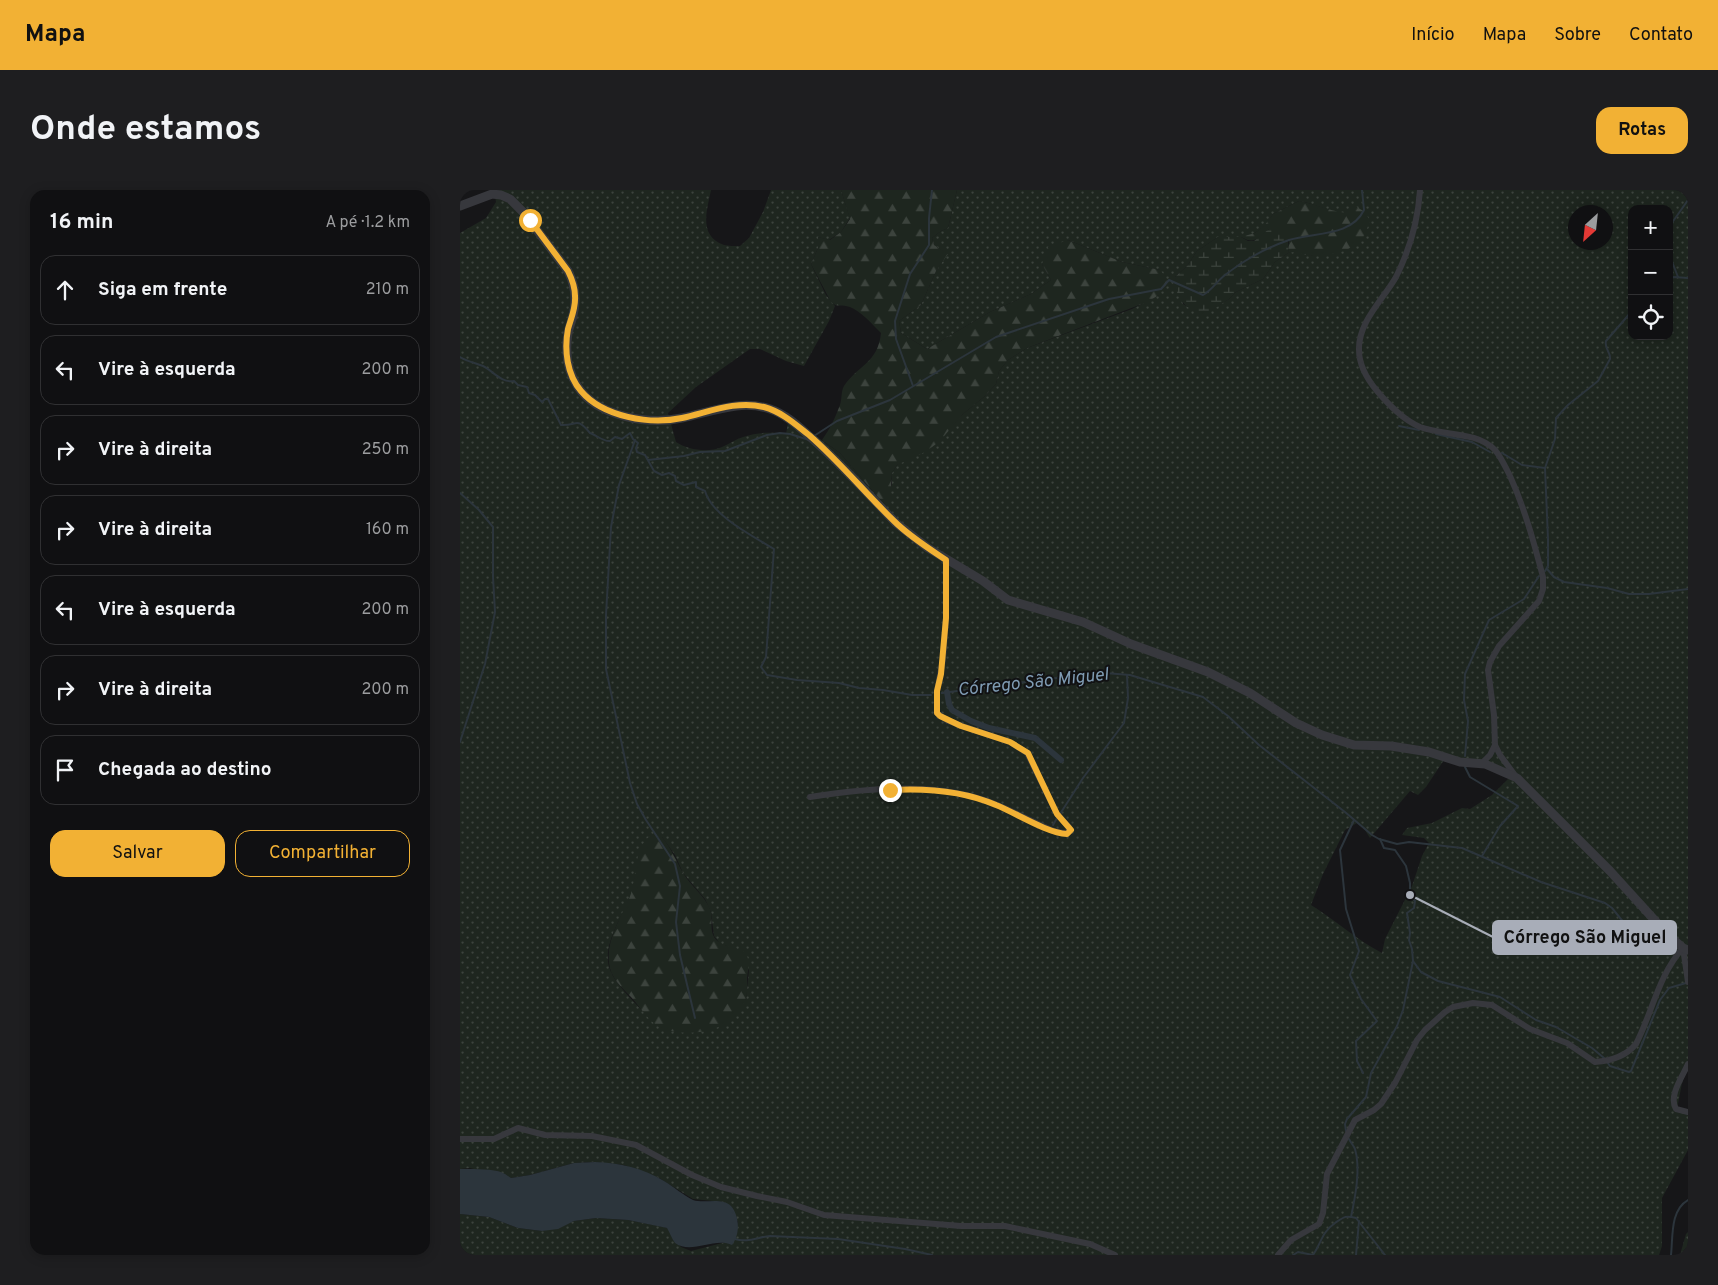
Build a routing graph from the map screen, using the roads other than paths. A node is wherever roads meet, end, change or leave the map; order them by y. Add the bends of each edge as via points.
1 (1420, 190) edge
2 (460, 206) edge
3 (946, 560) junction
4 (1495, 745) junction
5 (1481, 764) junction
6 (1517, 778) junction
7 (810, 797) dead end
8 (1686, 949) edge
9 (1688, 982) edge
10 (1688, 1064) edge
11 (1688, 1112) edge
12 (460, 1139) edge
13 (1115, 1255) edge
14 (1278, 1255) edge

1 - 4 street via 1412,240 1397,274 1365,325 1359,344 1360,359 1375,388 1409,421 1429,430 1474,438 1495,450 1522,506 1543,589 1539,601 1499,646 1490,662 1488,676
2 - 3 street via 492,194 510,199 524,212 568,271 575,296 568,332 569,367 576,384 589,400 600,408 627,417 659,420 733,407 772,410 792,422 831,455 896,523
3 - 5 street via 1008,600 1083,622 1137,647 1208,672 1322,735 1354,745 1391,746
3 - 7 street via 946,618 937,713 961,726 1010,742 1028,753 1057,814 1070,832 1054,831 994,804 942,792 913,789 855,791
4 - 5 street
4 - 6 street
5 - 6 street
6 - 8 street via 1610,871 1669,936
8 - 9 street
8 - 14 street via 1674,960 1636,1044 1619,1057 1595,1062 1567,1043 1530,1029 1492,1005 1473,1003 1445,1012 1417,1040 1381,1104 1355,1120 1327,1174 1319,1224 1291,1240
10 - 11 street via 1673,1103 1676,1108
12 - 13 street via 494,1139 518,1128 545,1135 610,1138 636,1145 721,1187 787,1202 824,1215 961,1226 1005,1226 1090,1244

